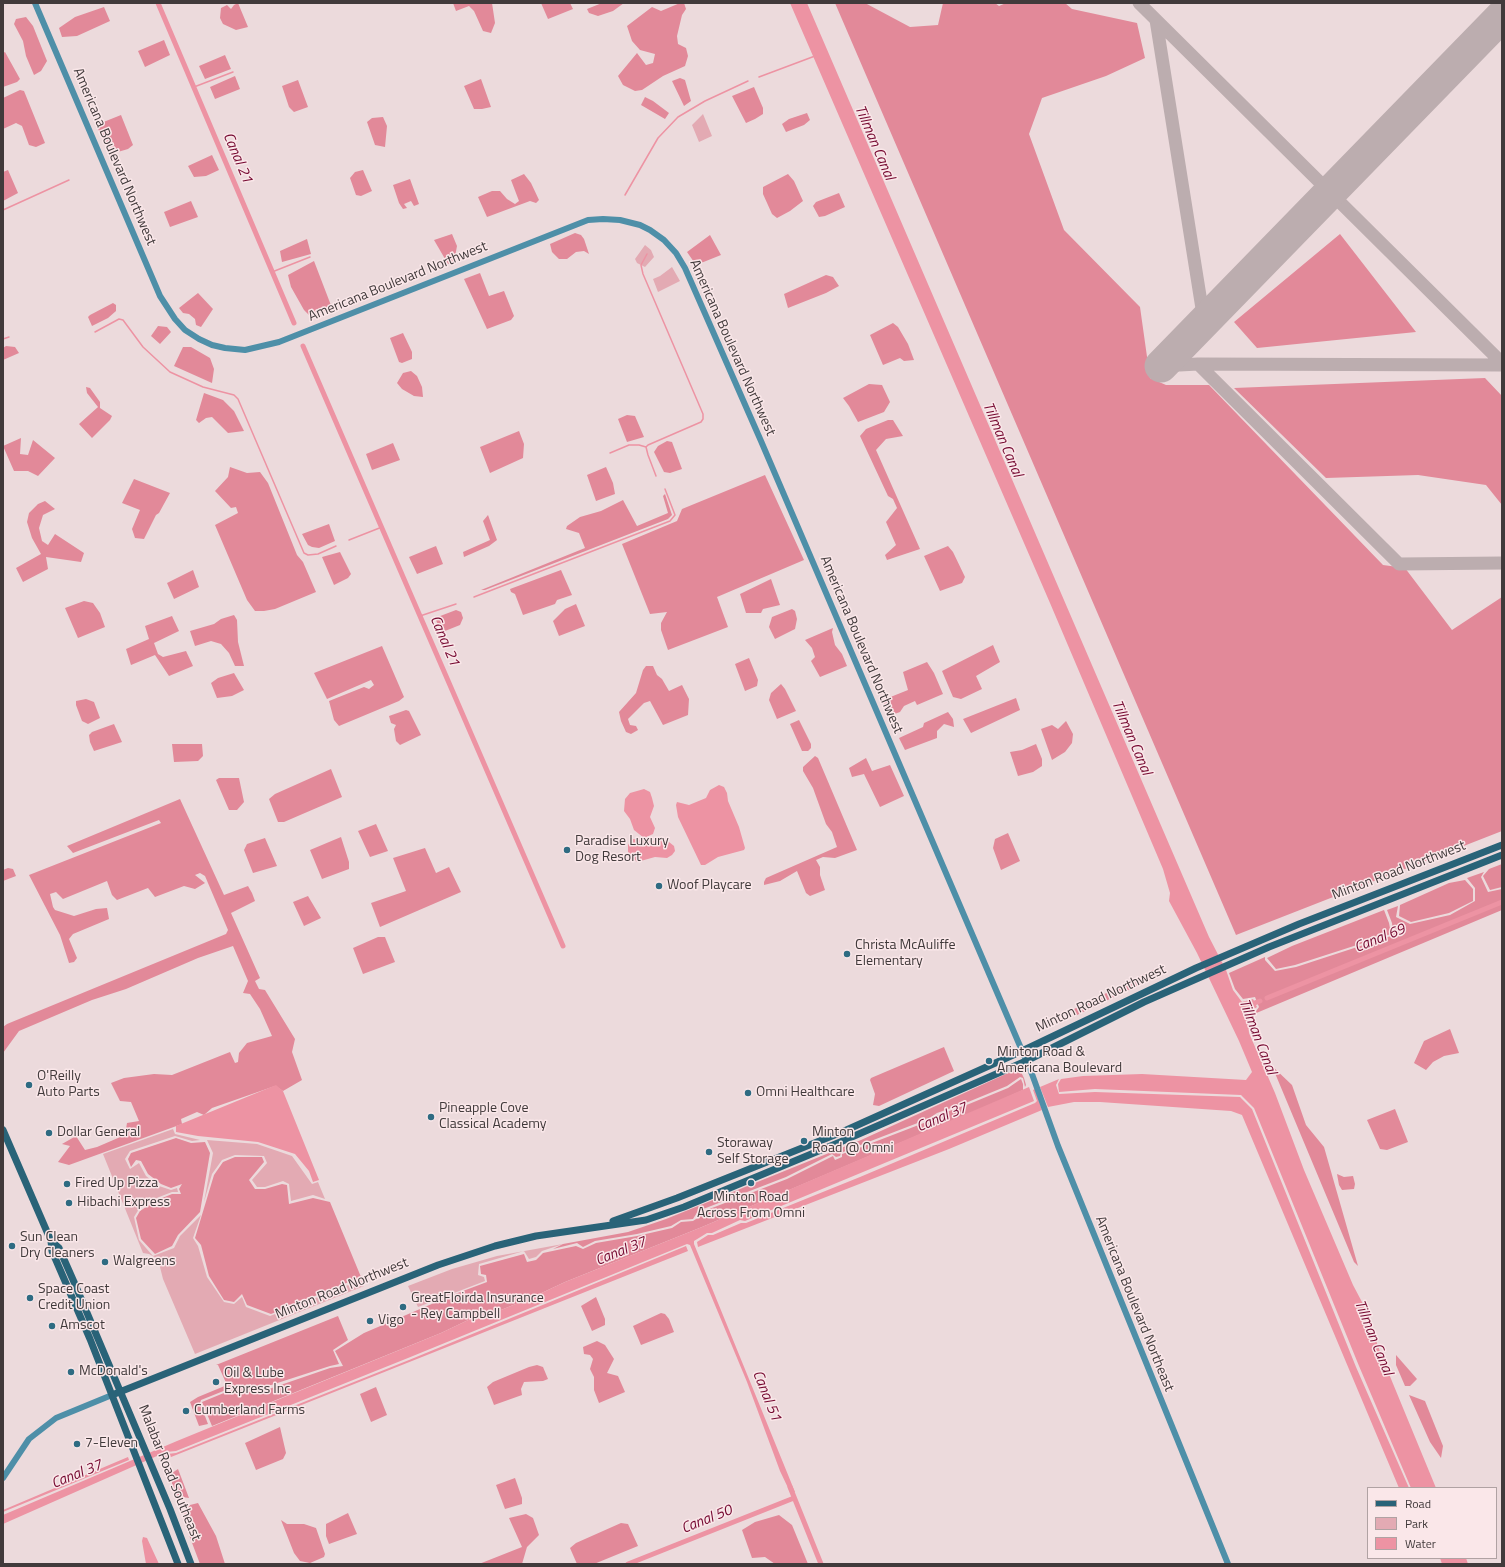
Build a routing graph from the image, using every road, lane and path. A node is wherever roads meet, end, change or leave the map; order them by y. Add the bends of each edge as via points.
1 (35, 3) edge
2 (1502, 845) edge
3 (1502, 855) edge
4 (1022, 1051) junction
5 (1026, 1061) junction
6 (3, 1130) edge
7 (578, 1230) junction
8 (51, 1241) junction
9 (121, 1391) junction
10 (112, 1395) junction
11 (3, 1478) edge
12 (178, 1564) edge
13 (192, 1564) edge
14 (1228, 1564) edge

1 - 4 street, Americana Boulevard Northwest via 160,296 185,330 212,345 245,350 279,342 588,220 620,220 650,230 664,240 685,268
2 - 4 main road, Minton Road Northwest via 1230,953
3 - 5 main road, Minton Road Northwest via 1318,926 1234,962 1144,1002
4 - 5 street, Americana Boulevard Northeast
4 - 7 main road, Minton Road Northwest via 842,1132 711,1185 627,1217
5 - 7 main road, Minton Road Northwest via 684,1207 646,1220
5 - 14 street, Americana Boulevard Northeast via 1082,1207
6 - 8 main road
7 - 9 main road, Minton Road Northwest via 536,1236 495,1246 438,1265
8 - 9 main road, Malabar Road Southeast via 59,1248
8 - 10 main road, Malabar Road Southeast via 52,1252
9 - 10 main road, Minton Road Northwest
9 - 13 main road, Malabar Road Southeast
10 - 11 street via 56,1418 29,1439
10 - 12 main road, Malabar Road Southeast

